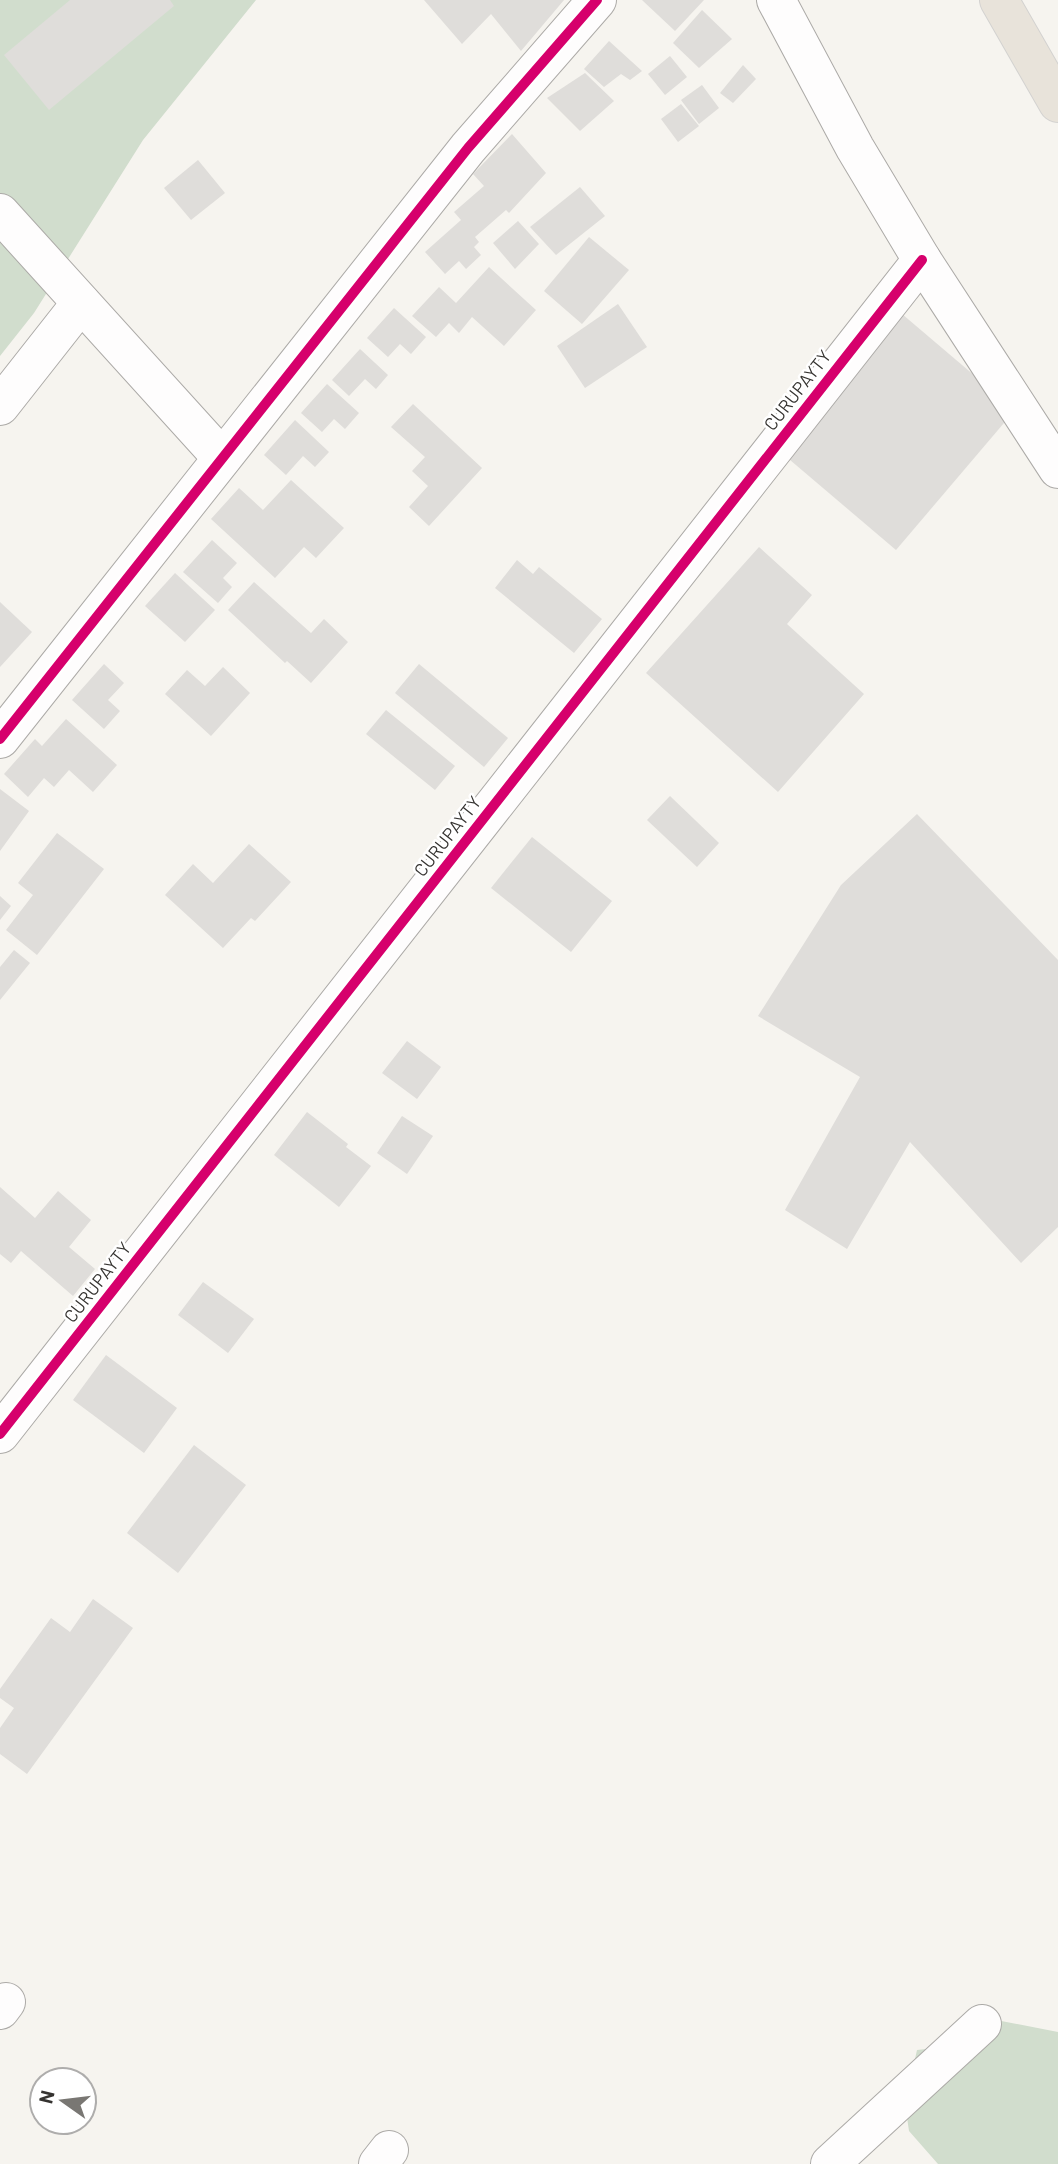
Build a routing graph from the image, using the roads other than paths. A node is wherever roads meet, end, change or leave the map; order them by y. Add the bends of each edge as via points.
1 (597, 0) edge
2 (776, 0) edge
3 (999, 0) edge
4 (1058, 103) edge
5 (0, 213) edge
6 (922, 260) junction
7 (81, 303) junction
8 (0, 406) edge
9 (222, 458) junction
10 (1058, 469) edge
11 (0, 739) edge
12 (0, 1434) edge
13 (982, 2024) dead end
14 (830, 2164) edge

1 - 9 street via 468,148
2 - 6 street via 855,148
3 - 4 highway
5 - 7 street
6 - 10 street
6 - 12 street, CURUPAYTY
7 - 8 street
7 - 9 street
9 - 11 street
13 - 14 street

